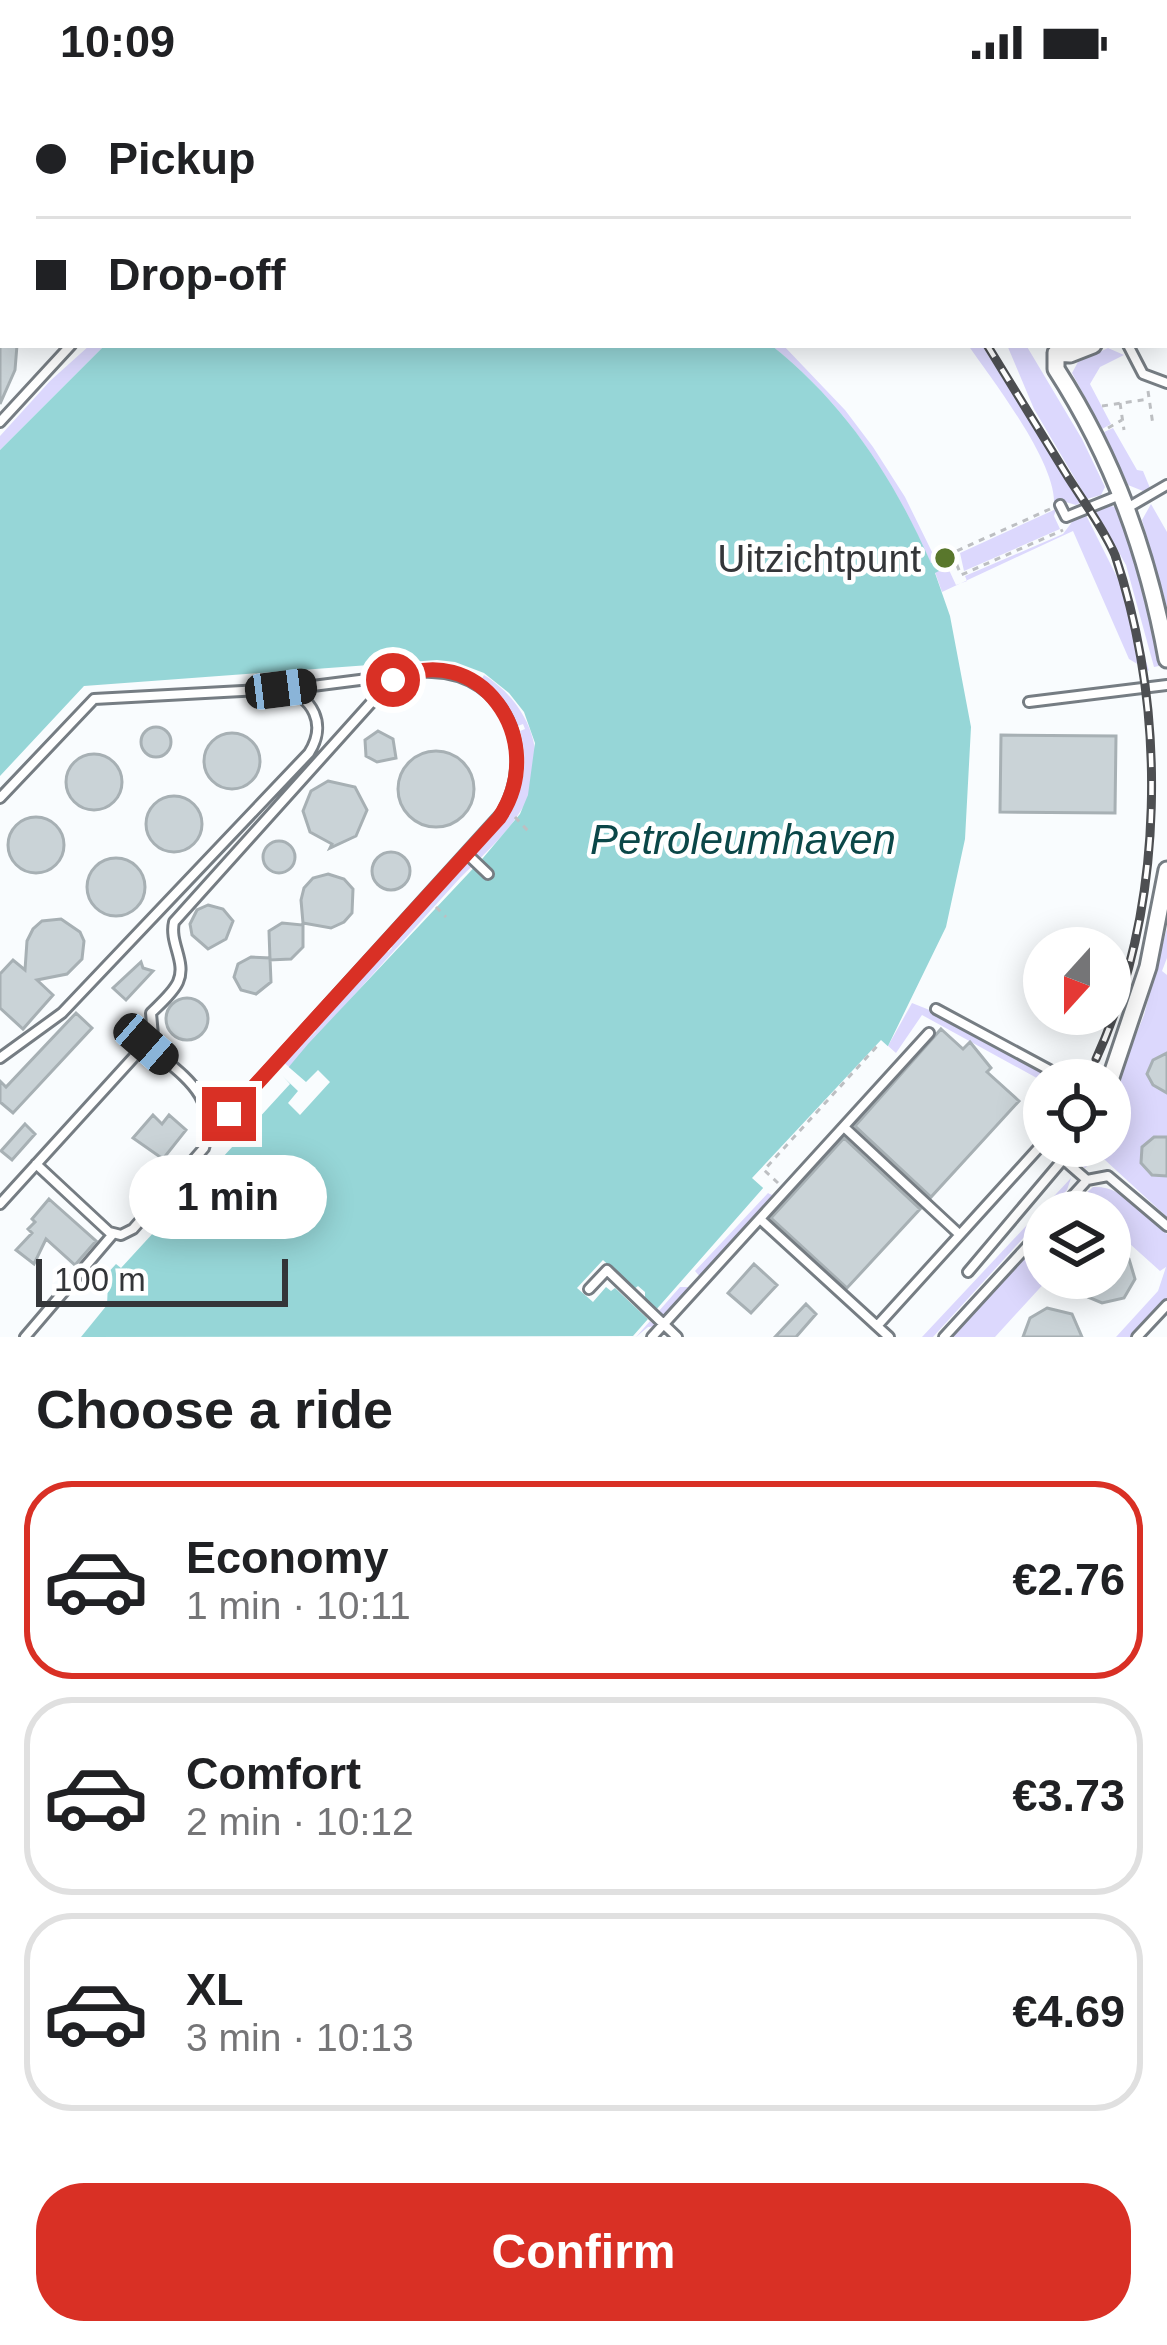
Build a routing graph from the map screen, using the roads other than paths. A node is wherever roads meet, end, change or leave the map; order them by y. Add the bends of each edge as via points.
1 (68, 348) edge
2 (1085, 348) edge
3 (1129, 348) edge
4 (1050, 349) edge
5 (1167, 382) edge
6 (0, 422) edge
7 (1167, 484) edge
8 (1162, 493) edge
9 (1124, 501) junction
10 (1060, 505) road end
11 (1164, 623) edge
12 (1166, 653) edge
13 (406, 674) junction
14 (1167, 685) edge
15 (281, 689) junction
16 (1029, 702) dead end
17 (0, 798) edge
18 (468, 855) junction
19 (1167, 870) edge
20 (488, 874) dead end
21 (1164, 913) edge
22 (936, 1009) dead end
23 (928, 1033) dead end
24 (146, 1044) junction
25 (0, 1058) edge
26 (1029, 1059) edge
27 (1117, 1059) edge
28 (208, 1124) junction
29 (844, 1126) junction
30 (36, 1164) junction
31 (1024, 1167) edge
32 (1056, 1167) edge
33 (1079, 1167) edge
34 (1087, 1180) junction
35 (1077, 1191) edge
36 (0, 1204) edge
37 (760, 1220) junction
38 (1167, 1226) edge
39 (113, 1234) junction
40 (959, 1234) junction
41 (1023, 1251) edge
42 (968, 1272) dead end
43 (589, 1289) dead end
44 (1167, 1305) edge
45 (665, 1326) junction
46 (877, 1326) junction
47 (27, 1335) edge
48 (652, 1337) edge
49 (677, 1337) edge
50 (889, 1337) edge
51 (944, 1337) edge
52 (1137, 1337) edge

1 - 6 lane
2 - 4 street
3 - 5 lane via 1138,368
4 - 9 street
7 - 8 lane
8 - 9 lane
9 - 10 lane via 1066,518
9 - 11 street
11 - 12 street
13 - 15 lane
13 - 18 lane via 471,682 514,727 512,795
13 - 24 lane via 387,685 175,922 180,975 152,1013
14 - 16 lane
15 - 17 lane via 94,699
15 - 25 lane via 307,700 317,717 309,753 62,1013
18 - 20 lane
18 - 28 lane via 229,1114
19 - 21 street
21 - 27 street
22 - 26 lane
23 - 29 lane
24 - 28 lane via 200,1092
24 - 30 lane
28 - 39 lane via 204,1148 133,1229
29 - 37 lane
29 - 40 lane
30 - 36 lane
30 - 39 lane
31 - 40 lane
32 - 42 lane
33 - 34 lane
34 - 35 lane
34 - 38 lane via 1115,1179
37 - 45 lane
37 - 46 lane
39 - 47 lane
40 - 46 lane
41 - 51 lane
43 - 45 lane via 607,1270
44 - 52 lane
45 - 48 lane
45 - 49 lane
46 - 50 lane

